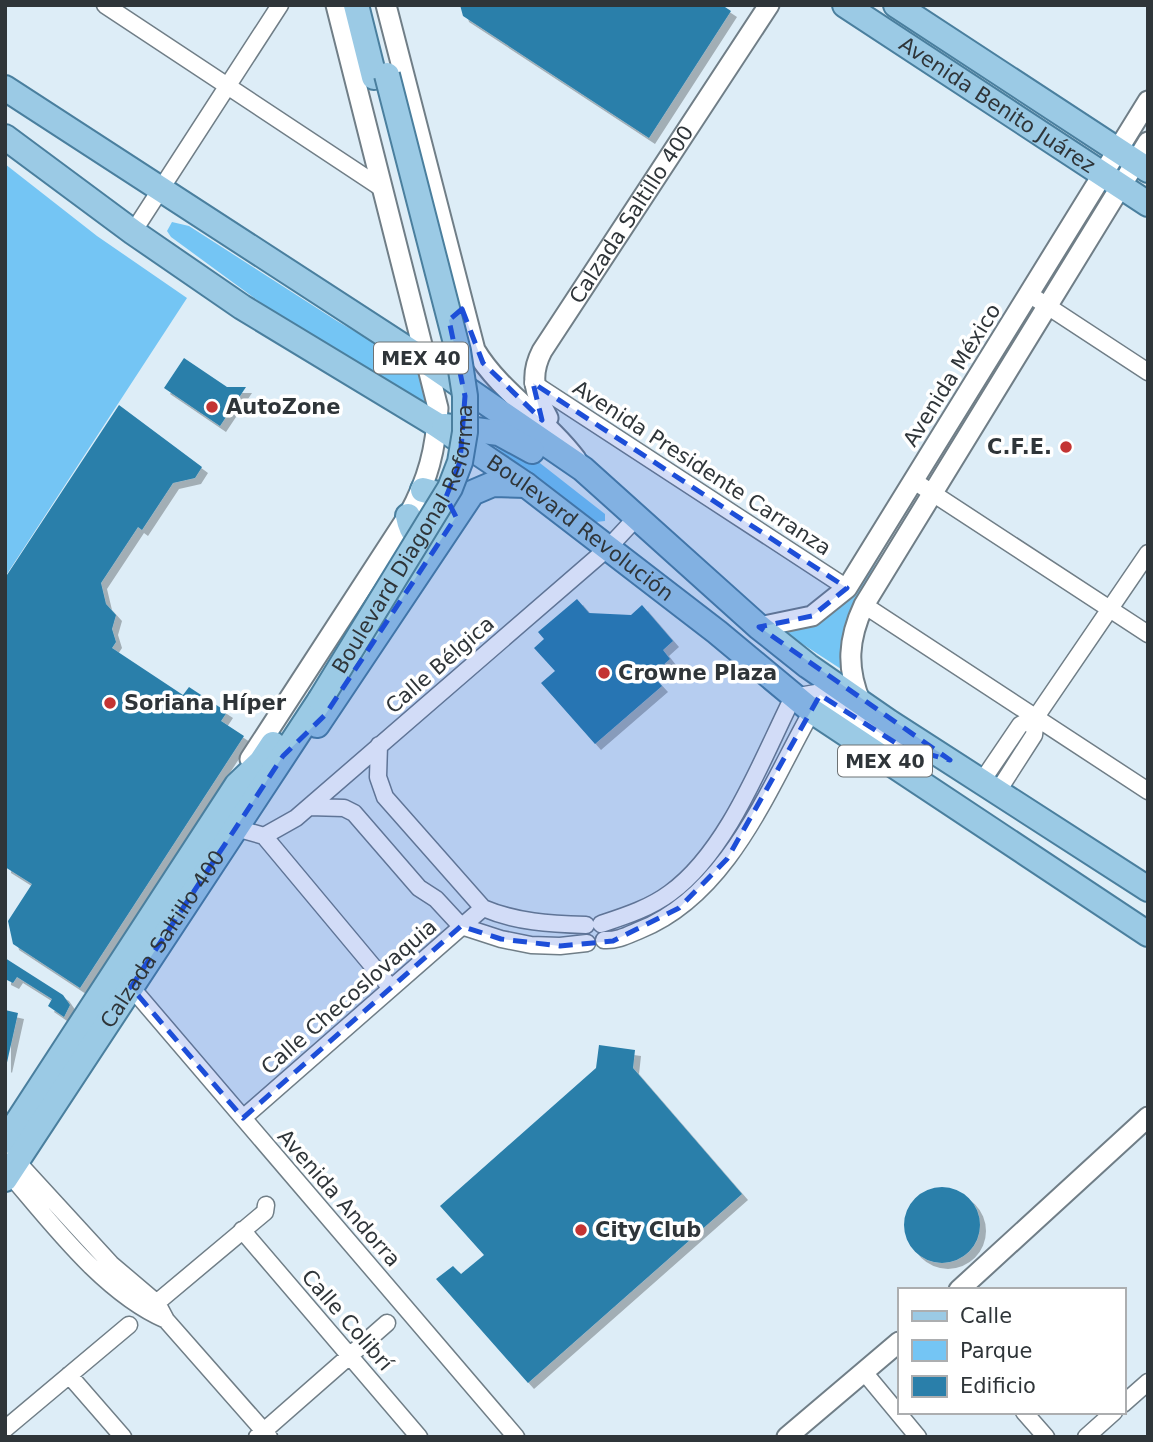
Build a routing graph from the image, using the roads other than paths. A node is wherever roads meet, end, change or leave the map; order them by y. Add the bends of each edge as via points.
1 (105, 5) edge
2 (280, 5) edge
3 (336, 5) edge
4 (356, 5) edge
5 (371, 5) edge
6 (386, 5) edge
7 (769, 5) edge
8 (845, 5) edge
9 (896, 5) edge
10 (381, 76) junction
11 (228, 86) junction
12 (5, 88) edge
13 (1148, 101) edge
14 (5, 137) edge
15 (1137, 156) edge
16 (1111, 181) junction
17 (383, 189) junction
18 (160, 190) junction
19 (1148, 204) edge
20 (133, 232) junction
21 (1029, 294) junction
22 (414, 304) junction
23 (1047, 306) junction
24 (462, 309) junction
25 (427, 362) junction
26 (1148, 372) edge
27 (533, 383) junction
28 (437, 425) junction
29 (555, 432) junction
30 (583, 469) junction
31 (914, 481) junction
32 (526, 485) junction
33 (423, 490) junction
34 (609, 493) junction
35 (934, 493) junction
36 (408, 516) junction
37 (456, 517) junction
38 (637, 517) junction
39 (441, 542) junction
40 (608, 548) junction
41 (1148, 553) edge
42 (847, 588) junction
43 (864, 605) junction
44 (1111, 609) junction
45 (759, 627) junction
46 (1148, 634) edge
47 (313, 697) junction
48 (861, 703) junction
49 (803, 704) junction
50 (1037, 717) junction
51 (379, 746) junction
52 (283, 756) junction
53 (950, 760) junction
54 (237, 785) junction
55 (990, 786) junction
56 (1148, 791) edge
57 (309, 807) junction
58 (729, 823) junction
59 (236, 828) junction
60 (744, 832) junction
61 (264, 836) junction
62 (1148, 889) edge
63 (483, 908) junction
64 (461, 926) junction
65 (597, 929) junction
66 (1148, 934) edge
67 (131, 987) junction
68 (391, 988) junction
69 (1148, 1117) edge
70 (243, 1118) junction
71 (8, 1162) edge
72 (266, 1205) dead end
73 (242, 1230) junction
74 (961, 1288) edge
75 (151, 1307) junction
76 (387, 1323) dead end
77 (129, 1325) dead end
78 (898, 1343) edge
79 (350, 1356) junction
80 (864, 1372) junction
81 (69, 1376) junction
82 (1148, 1382) edge
83 (1125, 1402) edge
84 (898, 1413) edge
85 (899, 1414) edge
86 (1026, 1414) edge
87 (1112, 1414) edge
88 (5, 1429) edge
89 (263, 1435) edge
90 (123, 1437) edge
91 (419, 1437) edge
92 (516, 1437) edge
93 (788, 1437) edge
94 (918, 1437) edge
95 (1046, 1437) edge
96 (1086, 1437) edge

1 - 11 street
2 - 11 street
3 - 17 street
4 - 10 main road, Boulevard Diagonal Reforma
5 - 10 main road, Boulevard Diagonal Reforma
6 - 24 street
7 - 27 street, Calzada Saltillo 400 via 541,351
8 - 16 main road, Avenida Benito Juárez
9 - 15 main road, Avenida Benito Juárez
10 - 47 main road, Boulevard Diagonal Reforma via 450,381 453,429 448,456 429,500
11 - 17 street
11 - 18 street
12 - 18 main road, MEX 40
13 - 15 street, Avenida México
14 - 20 main road, Boulevard Revolución / MEX 40
15 - 16 street, Avenida México
16 - 19 main road, Avenida Benito Juárez
16 - 21 street, Avenida México
16 - 23 street, Avenida México
17 - 22 street
18 - 20 street
18 - 25 main road, MEX 40
20 - 28 main road, Boulevard Revolución / MEX 40 via 243,307
21 - 23 street
21 - 31 street, Avenida México
22 - 24 street via 420,315 443,323
22 - 25 street
23 - 26 street
23 - 35 street, Avenida México
24 - 29 street via 483,363
25 - 28 street via 438,408
25 - 30 main road, MEX 40
27 - 29 street
27 - 42 street, Avenida Presidente Carranza
28 - 32 main road, Boulevard Revolución / MEX 40
28 - 33 street via 435,454
28 - 34 main road via 499,433 517,440 565,474
29 - 30 street
30 - 34 main road, MEX 40
31 - 35 street
31 - 42 street, Avenida México
32 - 37 main road via 480,488
32 - 40 main road, Boulevard Revolución / MEX 40
33 - 36 street
33 - 37 main road via 445,496
34 - 38 main road, MEX 40
35 - 43 street, Avenida México
35 - 44 street
36 - 39 main road via 418,538 431,544
36 - 54 street via 250,757
37 - 39 main road
38 - 40 street, Calle Bélgica
38 - 45 main road, MEX 40
39 - 52 main road via 325,715
40 - 49 main road, Boulevard Revolución / MEX 40
40 - 51 street, Calle Bélgica
41 - 44 street
42 - 45 street, Avenida México via 812,616
43 - 48 street, Avenida México via 850,643 850,664
43 - 50 street
44 - 46 street
44 - 50 street
45 - 48 main road, MEX 40
47 - 52 main road, Calzada Saltillo 400
47 - 54 main road, Calzada Saltillo 400
48 - 53 main road, MEX 40
49 - 53 street via 816,693 901,747
49 - 58 street
49 - 60 street
49 - 66 main road, Boulevard Revolución / MEX 40
50 - 55 street via 1034,734
50 - 56 street
51 - 57 street, Calle Bélgica
51 - 63 street via 378,777 385,797
52 - 59 main road, Calzada Saltillo 400
53 - 55 main road, MEX 40
54 - 71 main road, Calzada Saltillo 400
55 - 62 main road, MEX 40
57 - 61 street, Calle Bélgica
57 - 64 street via 344,808 354,813 419,888
58 - 60 street
58 - 65 street via 691,875 671,893
59 - 61 street
59 - 67 main road, Calzada Saltillo 400
60 - 65 street via 698,893 650,926 613,941
61 - 68 street
63 - 64 street, Calle Checoslovaquia
63 - 65 street via 534,922
64 - 65 street via 501,939 560,946 587,943 582,932
64 - 68 street, Calle Checoslovaquia
67 - 70 street, Avenida Andorra
67 - 71 main road, Calzada Saltillo 400
68 - 70 street, Calle Checoslovaquia
69 - 74 street
70 - 92 street, Avenida Andorra
71 - 75 street via 100,1275
72 - 73 street via 265,1212
73 - 75 street
73 - 79 street, Calle Colibrí
75 - 89 street
76 - 79 street
77 - 81 street
78 - 80 street
79 - 89 street
79 - 91 street, Calle Colibrí
80 - 84 street
80 - 93 street
81 - 88 street
81 - 90 street
82 - 83 street
85 - 94 street
86 - 95 street
87 - 96 street

